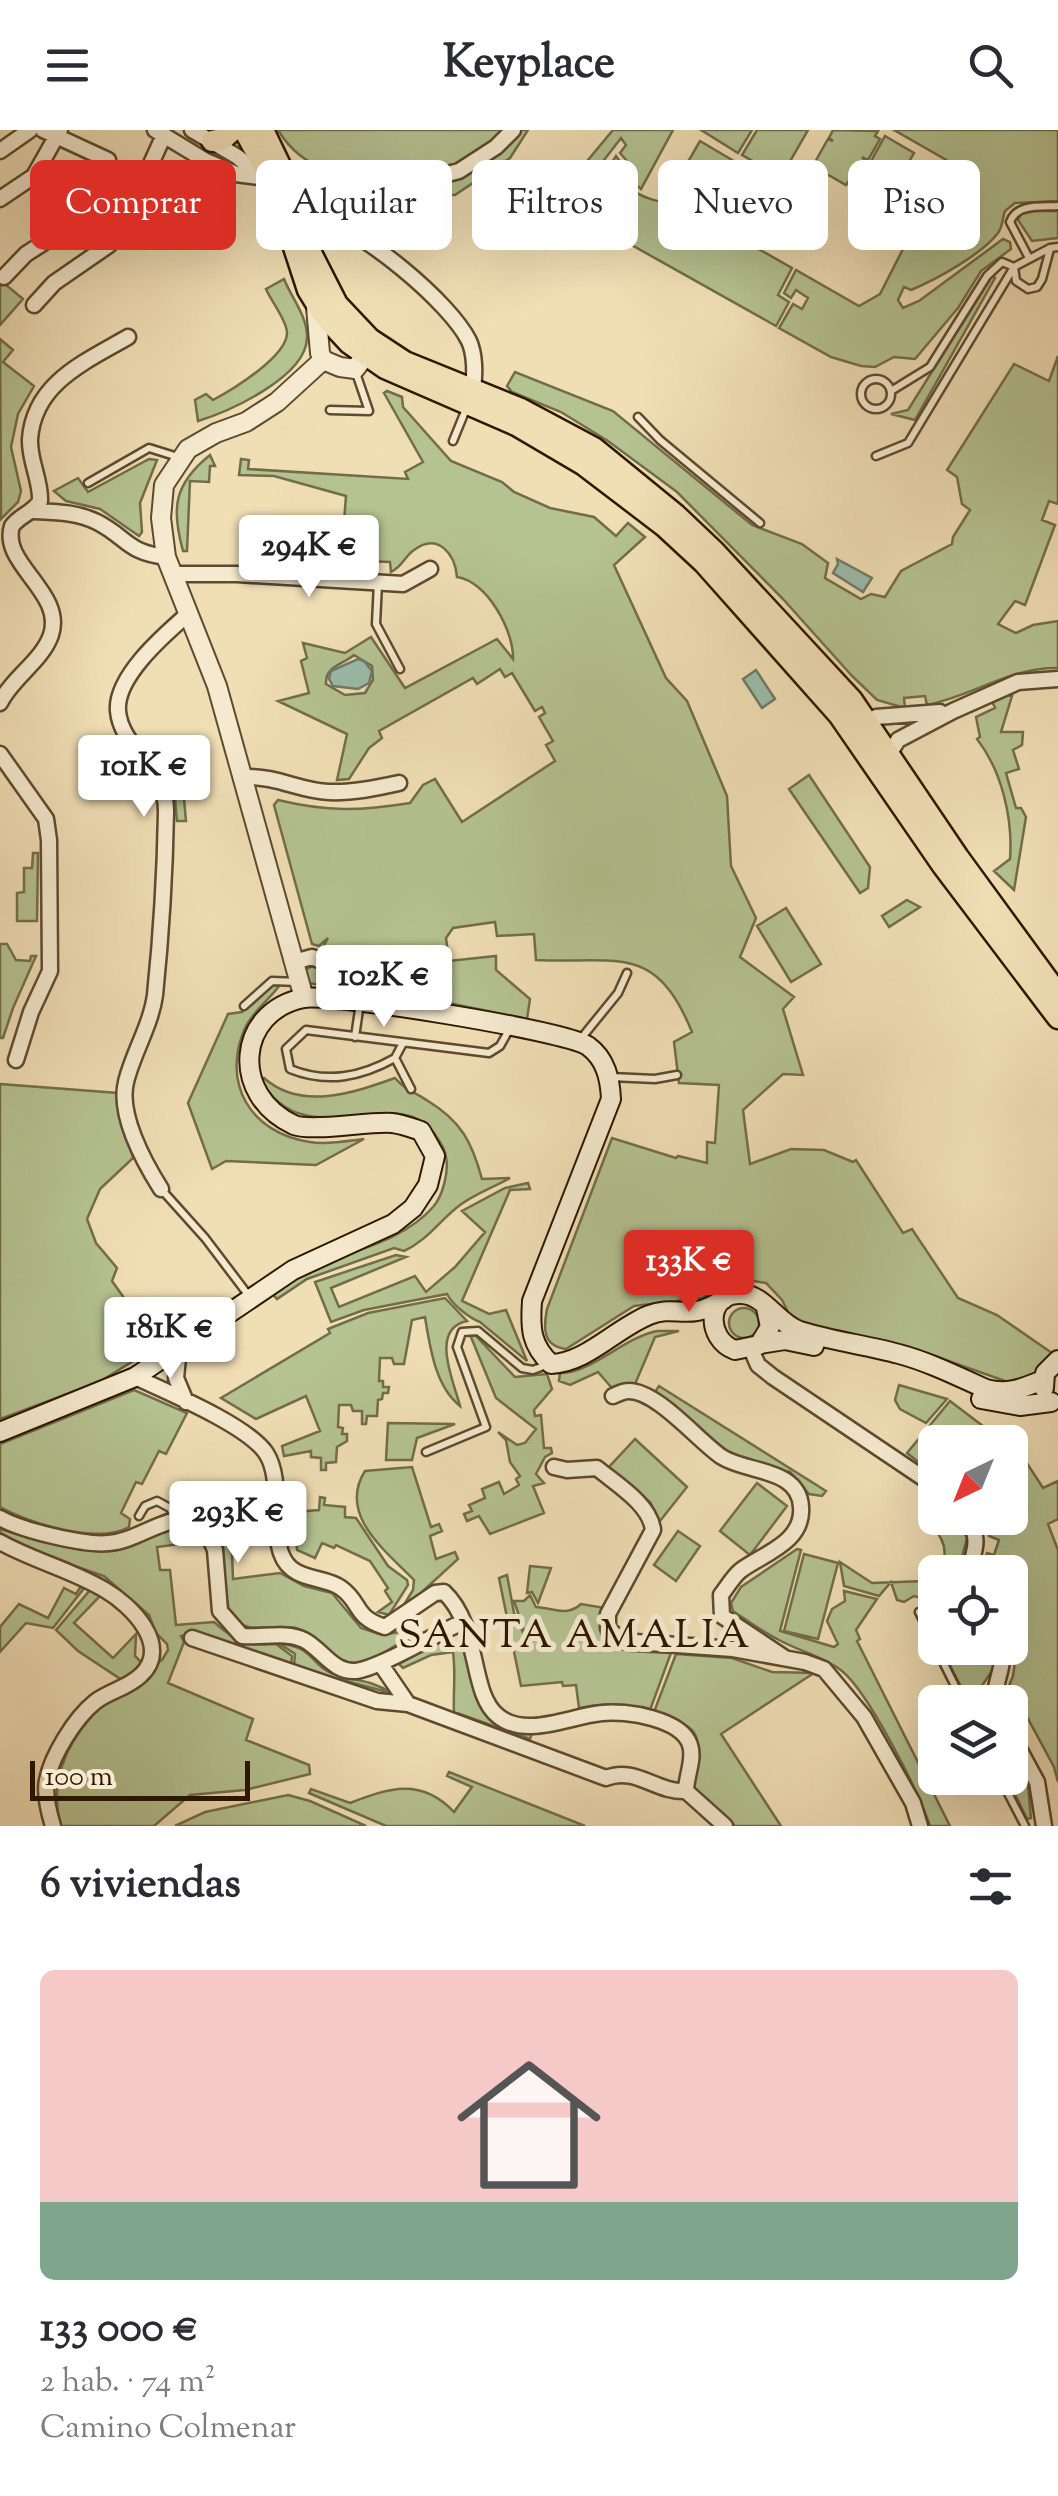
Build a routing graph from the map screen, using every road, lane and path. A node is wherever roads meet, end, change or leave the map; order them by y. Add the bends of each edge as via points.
1 (30, 130) edge
2 (192, 130) edge
3 (232, 130) edge
4 (244, 130) edge
5 (263, 130) edge
6 (513, 130) edge
7 (53, 131) edge
8 (159, 132) edge
9 (212, 141) junction
10 (0, 150) edge
11 (267, 160) edge
12 (274, 160) edge
13 (256, 165) edge
14 (452, 174) edge
15 (256, 176) edge
16 (0, 200) edge
17 (1058, 206) edge
18 (1054, 247) edge
19 (298, 250) edge
20 (311, 250) edge
21 (375, 250) edge
22 (1029, 258) junction
23 (1014, 267) junction
24 (4, 277) dead end
25 (316, 303) junction
26 (34, 305) dead end
27 (128, 337) dead end
28 (364, 355) junction
29 (323, 360) junction
30 (891, 391) junction
31 (471, 396) junction
32 (330, 410) dead end
33 (638, 417) dead end
34 (453, 441) dead end
35 (876, 456) dead end
36 (181, 458) junction
37 (88, 482) dead end
38 (34, 512) junction
39 (760, 523) dead end
40 (170, 565) junction
41 (430, 569) dead end
42 (378, 582) junction
43 (188, 614) junction
44 (400, 668) dead end
45 (1058, 680) edge
46 (0, 703) edge
47 (953, 711) junction
48 (867, 723) junction
49 (893, 748) junction
50 (0, 754) edge
51 (243, 777) junction
52 (400, 783) dead end
53 (294, 962) junction
54 (627, 972) dead end
55 (302, 990) junction
56 (1058, 994) edge
57 (361, 1002) junction
58 (244, 1006) dead end
59 (399, 1008) junction
60 (1058, 1018) edge
61 (512, 1027) junction
62 (355, 1037) junction
63 (404, 1042) junction
64 (578, 1042) junction
65 (395, 1058) junction
66 (16, 1060) dead end
67 (677, 1075) dead end
68 (610, 1077) junction
69 (411, 1088) dead end
70 (160, 1188) joint
71 (251, 1298) junction
72 (724, 1299) junction
73 (766, 1308) junction
74 (691, 1314) junction
75 (718, 1340) junction
76 (756, 1346) junction
77 (180, 1347) junction
78 (1058, 1360) edge
79 (551, 1364) junction
80 (135, 1377) junction
81 (1044, 1380) junction
82 (613, 1396) dead end
83 (186, 1402) junction
84 (1055, 1404) edge
85 (0, 1432) edge
86 (426, 1452) dead end
87 (554, 1466) dead end
88 (918, 1474) edge
89 (139, 1516) dead end
90 (0, 1518) edge
91 (175, 1519) junction
92 (0, 1542) edge
93 (463, 1622) junction
94 (192, 1638) dead end
95 (786, 1659) junction
96 (380, 1663) junction
97 (408, 1704) junction
98 (1028, 1767) edge
99 (686, 1791) junction
100 (1009, 1795) edge
101 (54, 1826) edge
102 (724, 1826) edge
103 (920, 1826) edge
104 (1026, 1826) edge
105 (1044, 1826) edge

1 - 10 street
2 - 9 street
3 - 9 main road
4 - 11 main road
5 - 12 main road
6 - 14 street
7 - 16 street via 34,176
7 - 24 street via 108,160 70,226
8 - 15 street via 206,161
8 - 26 street via 122,230
9 - 13 street
17 - 22 lane via 1014,213 1010,222
18 - 22 lane
18 - 23 lane via 1037,287 1016,281
19 - 25 main road
20 - 28 main road
21 - 31 street via 450,312 470,344
22 - 23 lane
23 - 30 lane via 1002,262 987,276 930,368
23 - 35 lane via 908,443
25 - 28 main road
25 - 29 main road
27 - 38 street via 67,372 38,403 30,440 41,494
28 - 29 main road via 340,368
28 - 31 main road via 405,362
28 - 32 lane via 369,410
29 - 36 main road via 277,402
30 - 30 lane via 881,408 868,407 862,396 874,380
31 - 34 lane
31 - 48 main road via 521,409 594,448 641,484 714,551
33 - 39 lane
36 - 37 lane via 150,448
36 - 40 main road via 164,485 161,518
38 - 40 street via 68,512 96,522
38 - 46 street via 12,526 7,540 19,572 46,599 53,623 42,650
40 - 42 street
40 - 43 main road
41 - 42 street via 403,584
42 - 44 lane via 376,624
43 - 51 main road
43 - 70 street via 130,674 118,711 165,795 154,1000 124,1086 141,1157
45 - 47 street via 1018,682
47 - 48 street
47 - 49 street
48 - 49 main road
48 - 60 main road via 954,882
49 - 56 main road
50 - 66 street via 46,819 49,840 50,971
51 - 52 street via 270,776 325,792
51 - 53 main road
53 - 55 main road
53 - 59 street via 312,957
54 - 64 lane
55 - 57 main road
55 - 58 lane via 272,981
55 - 71 main road via 252,1040 248,1071 270,1112 300,1127 395,1123 422,1131 435,1156 414,1208
57 - 59 main road
57 - 62 lane
59 - 61 main road
61 - 63 lane via 488,1052
61 - 64 main road
62 - 63 lane
62 - 65 lane via 306,1030 286,1049 290,1069 312,1078 358,1076
63 - 65 lane
64 - 68 main road
65 - 69 lane
67 - 68 lane
68 - 79 main road via 611,1099 532,1302 536,1349
70 - 71 lane
71 - 77 main road
72 - 73 main road via 747,1294
72 - 74 main road
72 - 75 main road via 713,1318
73 - 76 main road via 770,1327
73 - 81 main road via 797,1330 901,1355 1000,1392
74 - 75 main road
74 - 79 main road via 654,1313 571,1362
75 - 76 main road via 736,1350
76 - 84 main road via 785,1340 858,1354 996,1404
76 - 88 street via 758,1365
77 - 80 main road
77 - 83 street via 176,1378
78 - 81 main road
79 - 86 lane via 522,1368 478,1332 462,1332 457,1346 486,1427
80 - 83 street
80 - 85 main road
81 - 84 main road
82 - 95 street via 628,1390 644,1397 720,1456 794,1488 802,1508 796,1531 738,1572 720,1595 722,1616
83 - 93 street via 251,1437 266,1453 276,1474 280,1552 290,1569 344,1590 361,1616 385,1627 444,1592
87 - 95 street via 597,1468 652,1520 653,1530 608,1614 608,1628 621,1641 733,1648
89 - 91 lane via 157,1501
90 - 91 street via 39,1533 108,1544
91 - 96 street via 185,1518 208,1534 220,1610 242,1636 306,1640 334,1666 354,1672
92 - 101 street via 108,1591 146,1625 153,1652 140,1676 96,1700 61,1747 46,1781
93 - 96 street
93 - 99 street via 482,1696 502,1720 543,1724 605,1712 670,1724 690,1746
94 - 97 street via 377,1701
95 - 103 street via 824,1669 838,1683 864,1717
96 - 97 street
97 - 99 street via 606,1778 632,1774
98 - 105 street
99 - 102 street
100 - 104 lane

